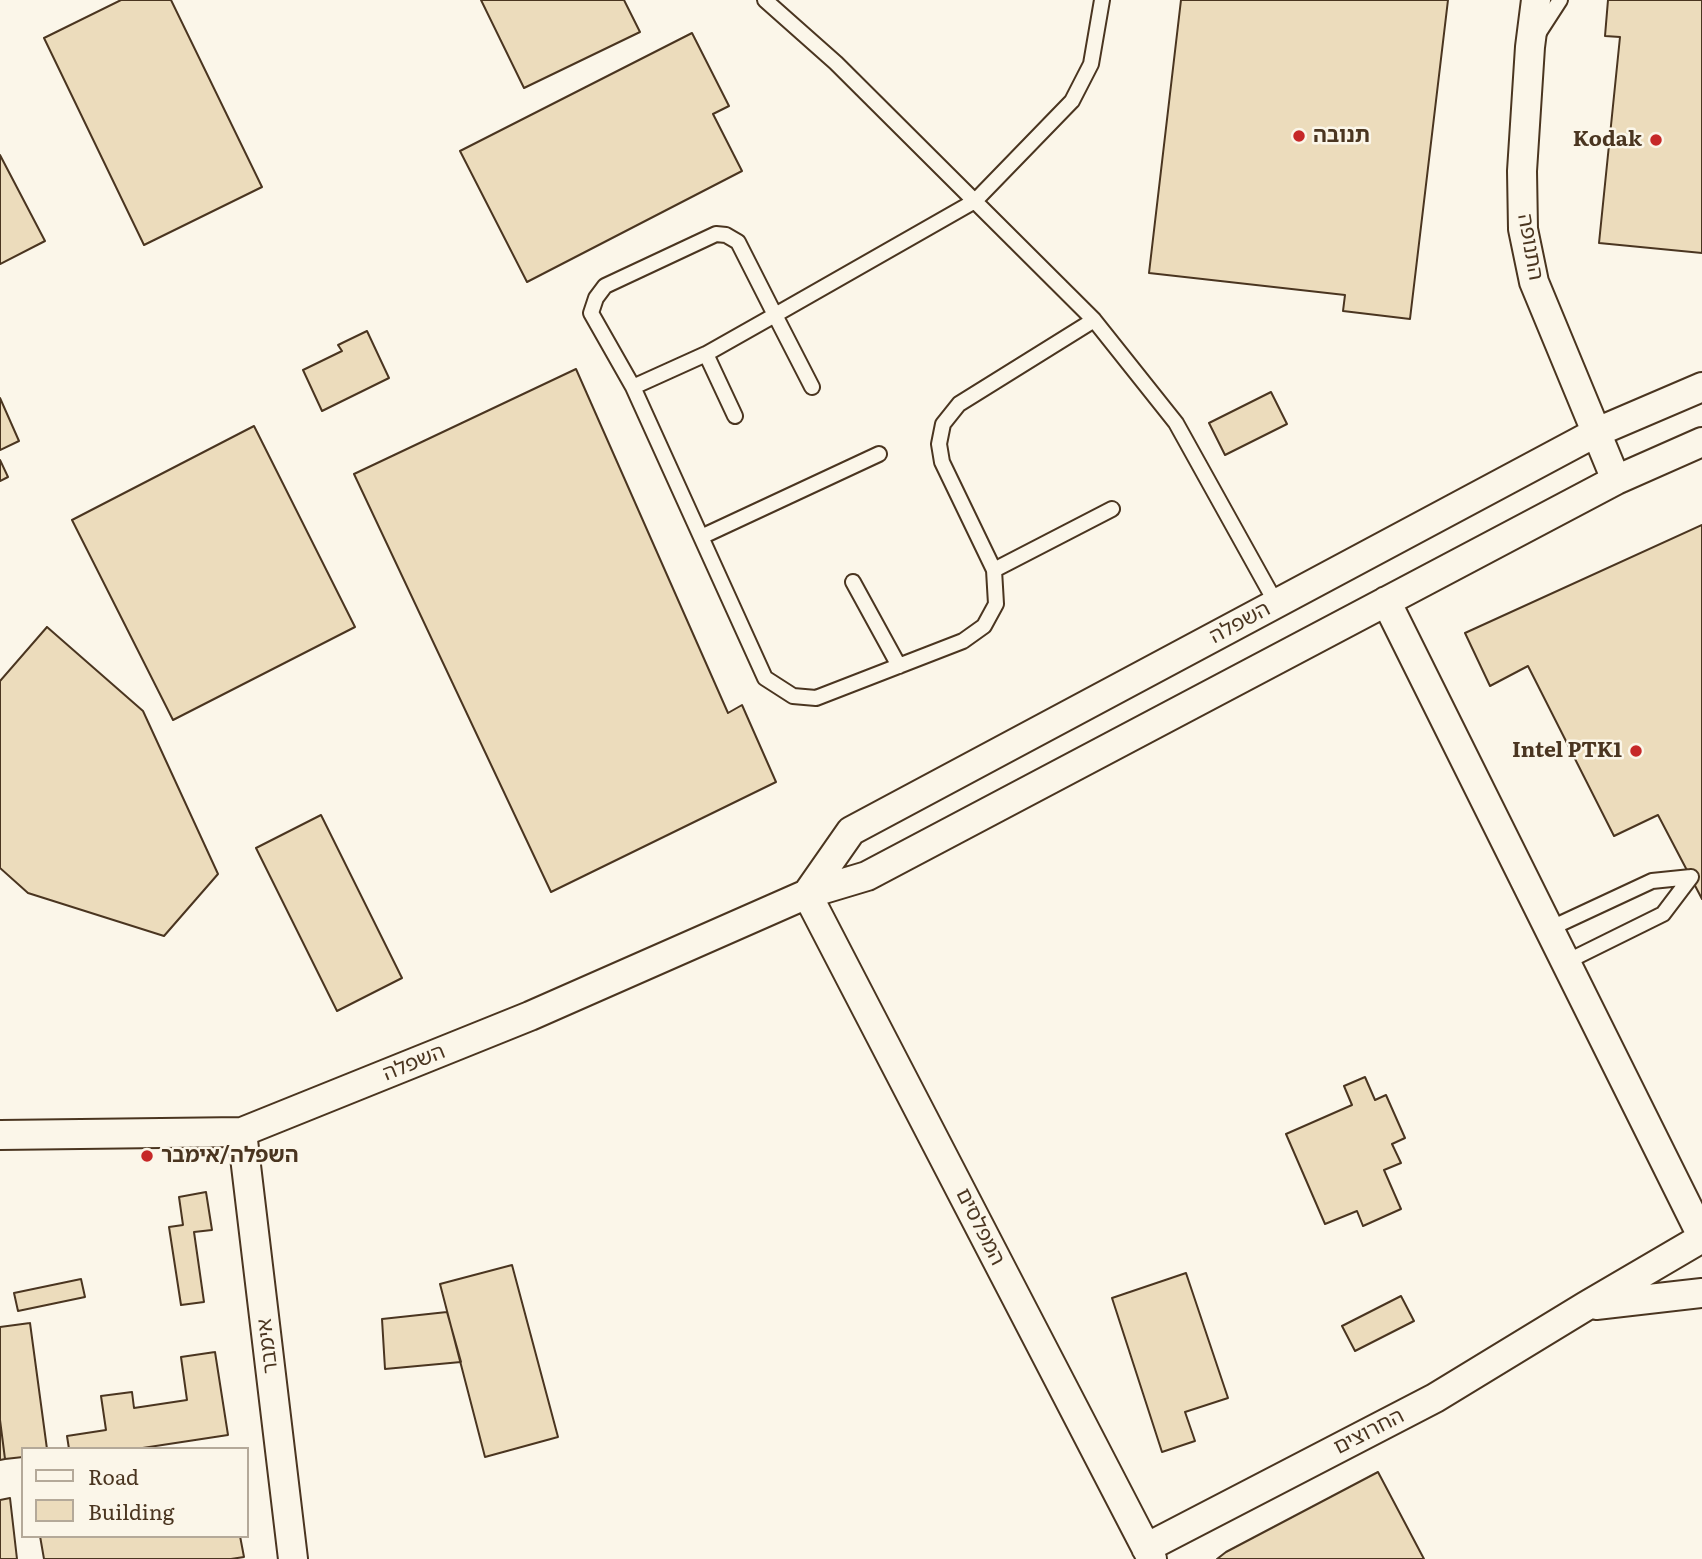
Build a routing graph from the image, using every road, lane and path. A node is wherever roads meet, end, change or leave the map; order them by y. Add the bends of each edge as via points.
1 (765, 0) edge
2 (1102, 0) edge
3 (1536, 0) edge
4 (1560, 0) edge
5 (1530, 47) junction
6 (975, 201) junction
7 (775, 315) junction
8 (1094, 320) junction
9 (706, 354) junction
10 (633, 387) junction
11 (812, 387) dead end
12 (1702, 387) edge
13 (735, 416) dead end
14 (1597, 432) junction
15 (1702, 442) edge
16 (879, 454) dead end
17 (1616, 480) junction
18 (1112, 509) dead end
19 (701, 537) junction
20 (994, 570) junction
21 (853, 582) dead end
22 (1386, 601) junction
23 (1276, 603) junction
24 (899, 666) junction
25 (807, 894) junction
26 (1549, 929) junction
27 (1566, 962) junction
28 (242, 1132) junction
29 (0, 1135) edge
30 (1702, 1237) edge
31 (1702, 1293) edge
32 (1586, 1306) junction
33 (1149, 1553) edge
34 (293, 1559) edge

1 - 6 lane via 836,63
2 - 6 lane via 1091,64 1073,101
3 - 5 street, התנופה
4 - 5 lane
5 - 14 street, התנופה via 1523,229 1534,282
6 - 7 lane
6 - 8 lane
7 - 9 lane
7 - 10 lane via 738,242 726,235 716,234 605,286 591,313
7 - 11 lane
8 - 20 lane via 959,404 943,424 942,462
8 - 23 lane via 1176,423
9 - 10 lane
9 - 13 lane
10 - 19 lane
12 - 14 street, השפלה
14 - 17 street, התנופה
14 - 23 street, השפלה
15 - 17 street, השפלה
16 - 19 lane
17 - 22 street, השפלה
18 - 20 lane
19 - 24 lane via 765,678 793,696 816,698
20 - 24 lane via 996,604 984,626 962,641
21 - 24 lane
22 - 25 street, השפלה via 867,876
22 - 26 street
23 - 25 street, השפלה via 850,831
25 - 28 street, השפלה via 530,1016
25 - 33 street, המפלסים
26 - 27 street
26 - 27 lane via 1653,881 1691,877 1663,914
27 - 30 street
28 - 29 street, השפלה
28 - 34 street, אימבר
30 - 32 street, החרוצים
31 - 32 street, החרוצים
32 - 33 street, החרוצים via 1435,1398

